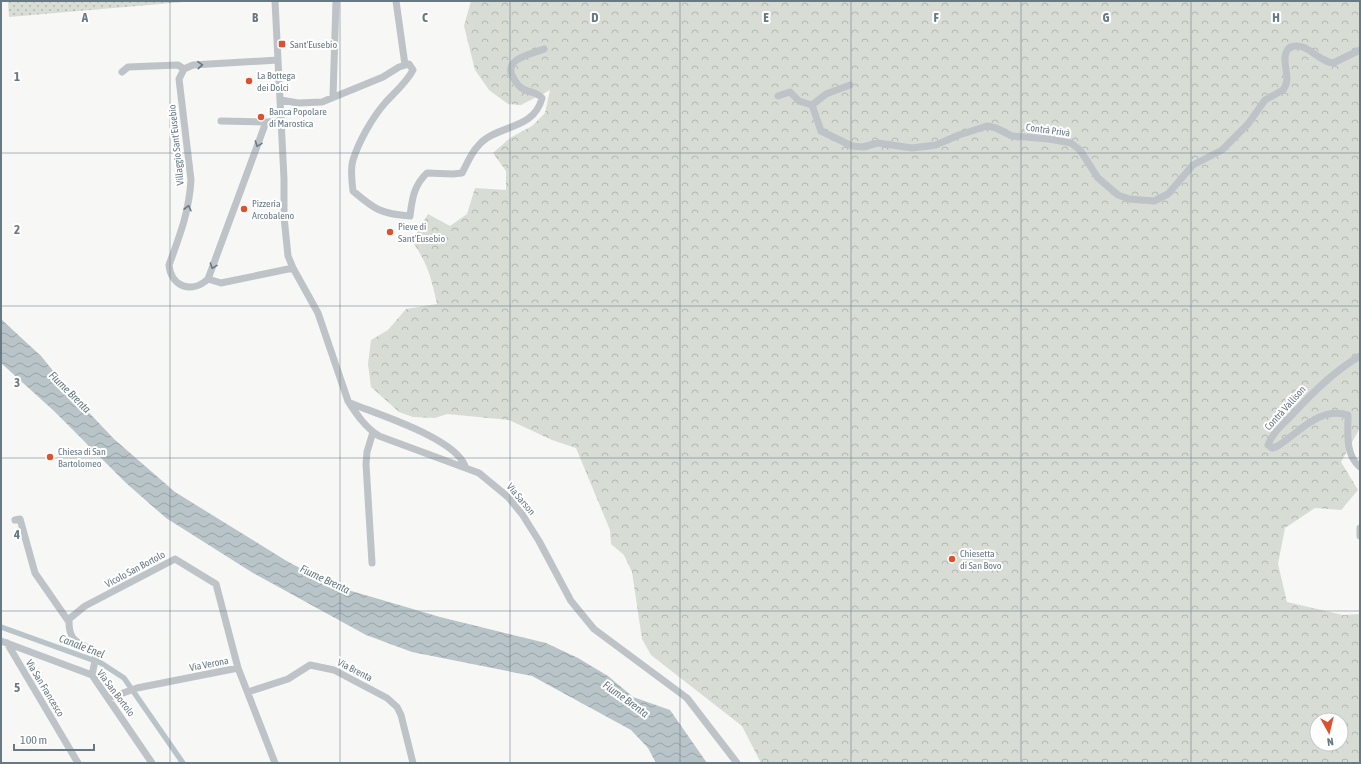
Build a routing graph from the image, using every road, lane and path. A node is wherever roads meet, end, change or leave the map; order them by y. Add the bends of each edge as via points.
1 (275, 1) edge
2 (336, 1) edge
3 (396, 1) edge
4 (544, 48) dead end
5 (1360, 50) edge
6 (278, 60) junction
7 (405, 65) junction
8 (184, 69) junction
9 (122, 72) dead end
10 (850, 85) dead end
11 (778, 96) dead end
12 (333, 97) junction
13 (281, 100) junction
14 (812, 104) junction
15 (221, 122) dead end
16 (266, 122) junction
17 (281, 122) junction
18 (293, 268) junction
19 (208, 280) junction
20 (1360, 356) edge
21 (350, 403) junction
22 (373, 432) junction
23 (465, 466) junction
24 (1360, 467) edge
25 (15, 520) dead end
26 (1360, 528) edge
27 (1360, 536) edge
28 (372, 563) dead end
29 (69, 622) junction
30 (4, 642) edge
31 (238, 668) junction
32 (92, 675) junction
33 (248, 692) junction
34 (110, 698) junction
35 (78, 763) edge
36 (152, 763) edge
37 (275, 763) edge
38 (413, 763) edge
39 (737, 763) edge

1 - 6 street, Via Sarson
2 - 12 street
3 - 7 street
4 - 7 street via 515,59 511,65 511,74 522,89 538,93 542,98 540,108 519,124 493,134 478,145 462,172 427,173 413,194 410,216 382,212 371,206 353,191 351,175 352,160 373,120 413,70 409,64
5 - 14 street, Contrà Privà via 1333,63 1324,61 1304,47 1290,47 1284,57 1288,79 1284,90 1265,100 1248,124 1222,150 1193,165 1168,194 1154,201 1129,199 1118,195 1098,178 1080,150 1071,143 1012,136 987,126 929,146 903,147 878,143 857,147 820,131
8 -> 6 street via 193,65
6 - 13 street, Via Sarson
7 - 12 street via 383,77
8 - 9 street via 178,65 128,67
19 -> 8 street, Villaggio Sant'Eusebio via 197,287 180,285 170,273 169,265 189,207 191,180 180,79
10 - 14 street via 826,94
11 - 14 street via 790,92 799,101
12 - 13 street via 309,104
13 - 17 street, Via Sarson
15 - 16 street
16 - 17 street
16 -> 19 street
17 - 18 street, Via Sarson via 285,238
18 - 19 street via 221,283
18 - 21 street, Via Sarson via 318,313
20 - 24 street, Contrà Vallison via 1313,391 1277,430 1268,445 1276,447 1312,420 1339,412 1348,415 1350,451 1354,462
21 - 22 street, Via Sarson via 359,418
21 - 23 street via 433,437 454,451
22 - 23 street, Via Sarson
22 - 28 street via 366,464
23 - 39 street, Via Sarson via 490,481 522,514 571,600 594,629 687,698
25 - 29 street via 20,519 35,573
26 - 27 street
29 - 31 street, Vicolo San Bortolo via 69,619 85,606 175,558 216,584
29 - 32 street via 68,628 74,639 93,651 96,656
30 - 32 street, Via San Bortolo
30 - 35 street, Via San Francesco
31 - 33 street, Via Verona
31 - 34 street, Via Verona via 137,688
32 - 34 street, Via San Bortolo
33 - 37 street, Via Verona
33 - 38 street, Via Brenta via 288,679 310,665 334,670 387,698 397,707
34 - 36 street, Via San Bortolo

